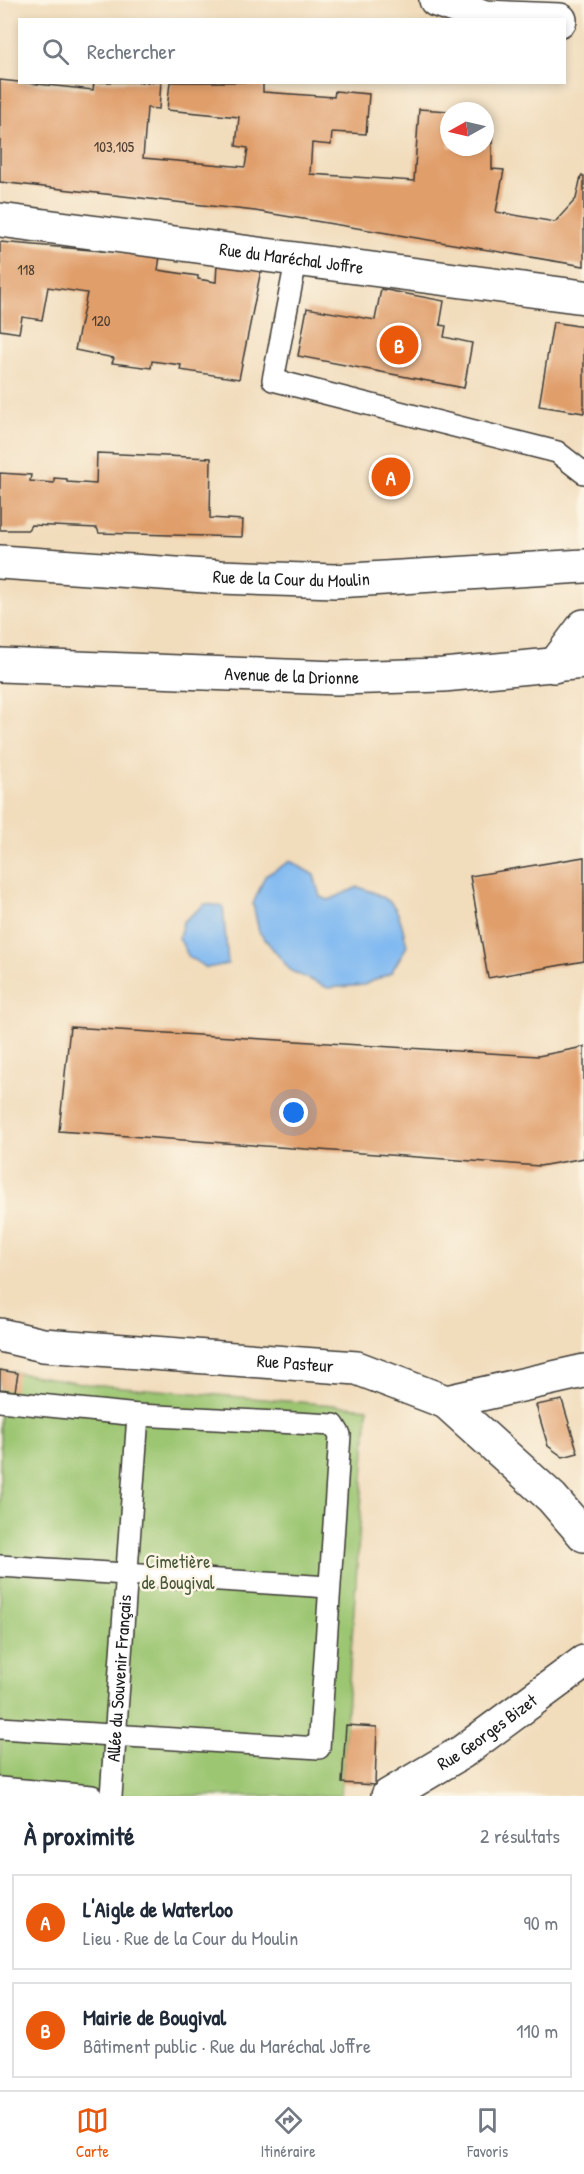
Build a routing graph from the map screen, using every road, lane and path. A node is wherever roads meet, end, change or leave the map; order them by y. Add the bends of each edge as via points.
1 (436, 0) edge
2 (510, 18) edge
3 (566, 20) edge
4 (584, 20) edge
5 (0, 220) edge
6 (296, 261) junction
7 (584, 297) edge
8 (584, 473) edge
9 (0, 562) edge
10 (584, 566) edge
11 (584, 626) edge
12 (569, 664) edge
13 (0, 665) edge
14 (0, 1335) edge
15 (584, 1371) edge
16 (0, 1401) edge
17 (446, 1402) junction
18 (138, 1415) junction
19 (584, 1535) edge
20 (0, 1566) edge
21 (128, 1574) junction
22 (329, 1587) junction
23 (584, 1662) edge
24 (0, 1728) edge
25 (116, 1735) junction
26 (0, 1788) edge
27 (92, 1796) edge
28 (111, 1796) edge
29 (388, 1796) edge

1 - 2 street via 485,17
3 - 4 street
5 - 6 street, Rue du Maréchal Joffre
6 - 7 street, Rue du Maréchal Joffre
6 - 8 lane via 273,380 557,452
9 - 10 street, Rue de la Cour du Moulin via 220,577 335,580
11 - 12 street
12 - 13 street, Avenue de la Drionne via 443,675 337,678
14 - 17 street, Rue Pasteur via 44,1346 357,1368
15 - 17 street
16 - 18 lane
17 - 19 street via 552,1498
18 - 21 lane, Allée du Souvenir Français
18 - 22 lane via 334,1425 340,1435
20 - 21 lane
21 - 22 lane
21 - 25 lane, Allée du Souvenir Français
22 - 25 lane via 319,1748
23 - 29 street, Rue Georges Bizet via 462,1752
24 - 25 lane
25 - 28 lane, Allée du Souvenir Français
26 - 27 lane

